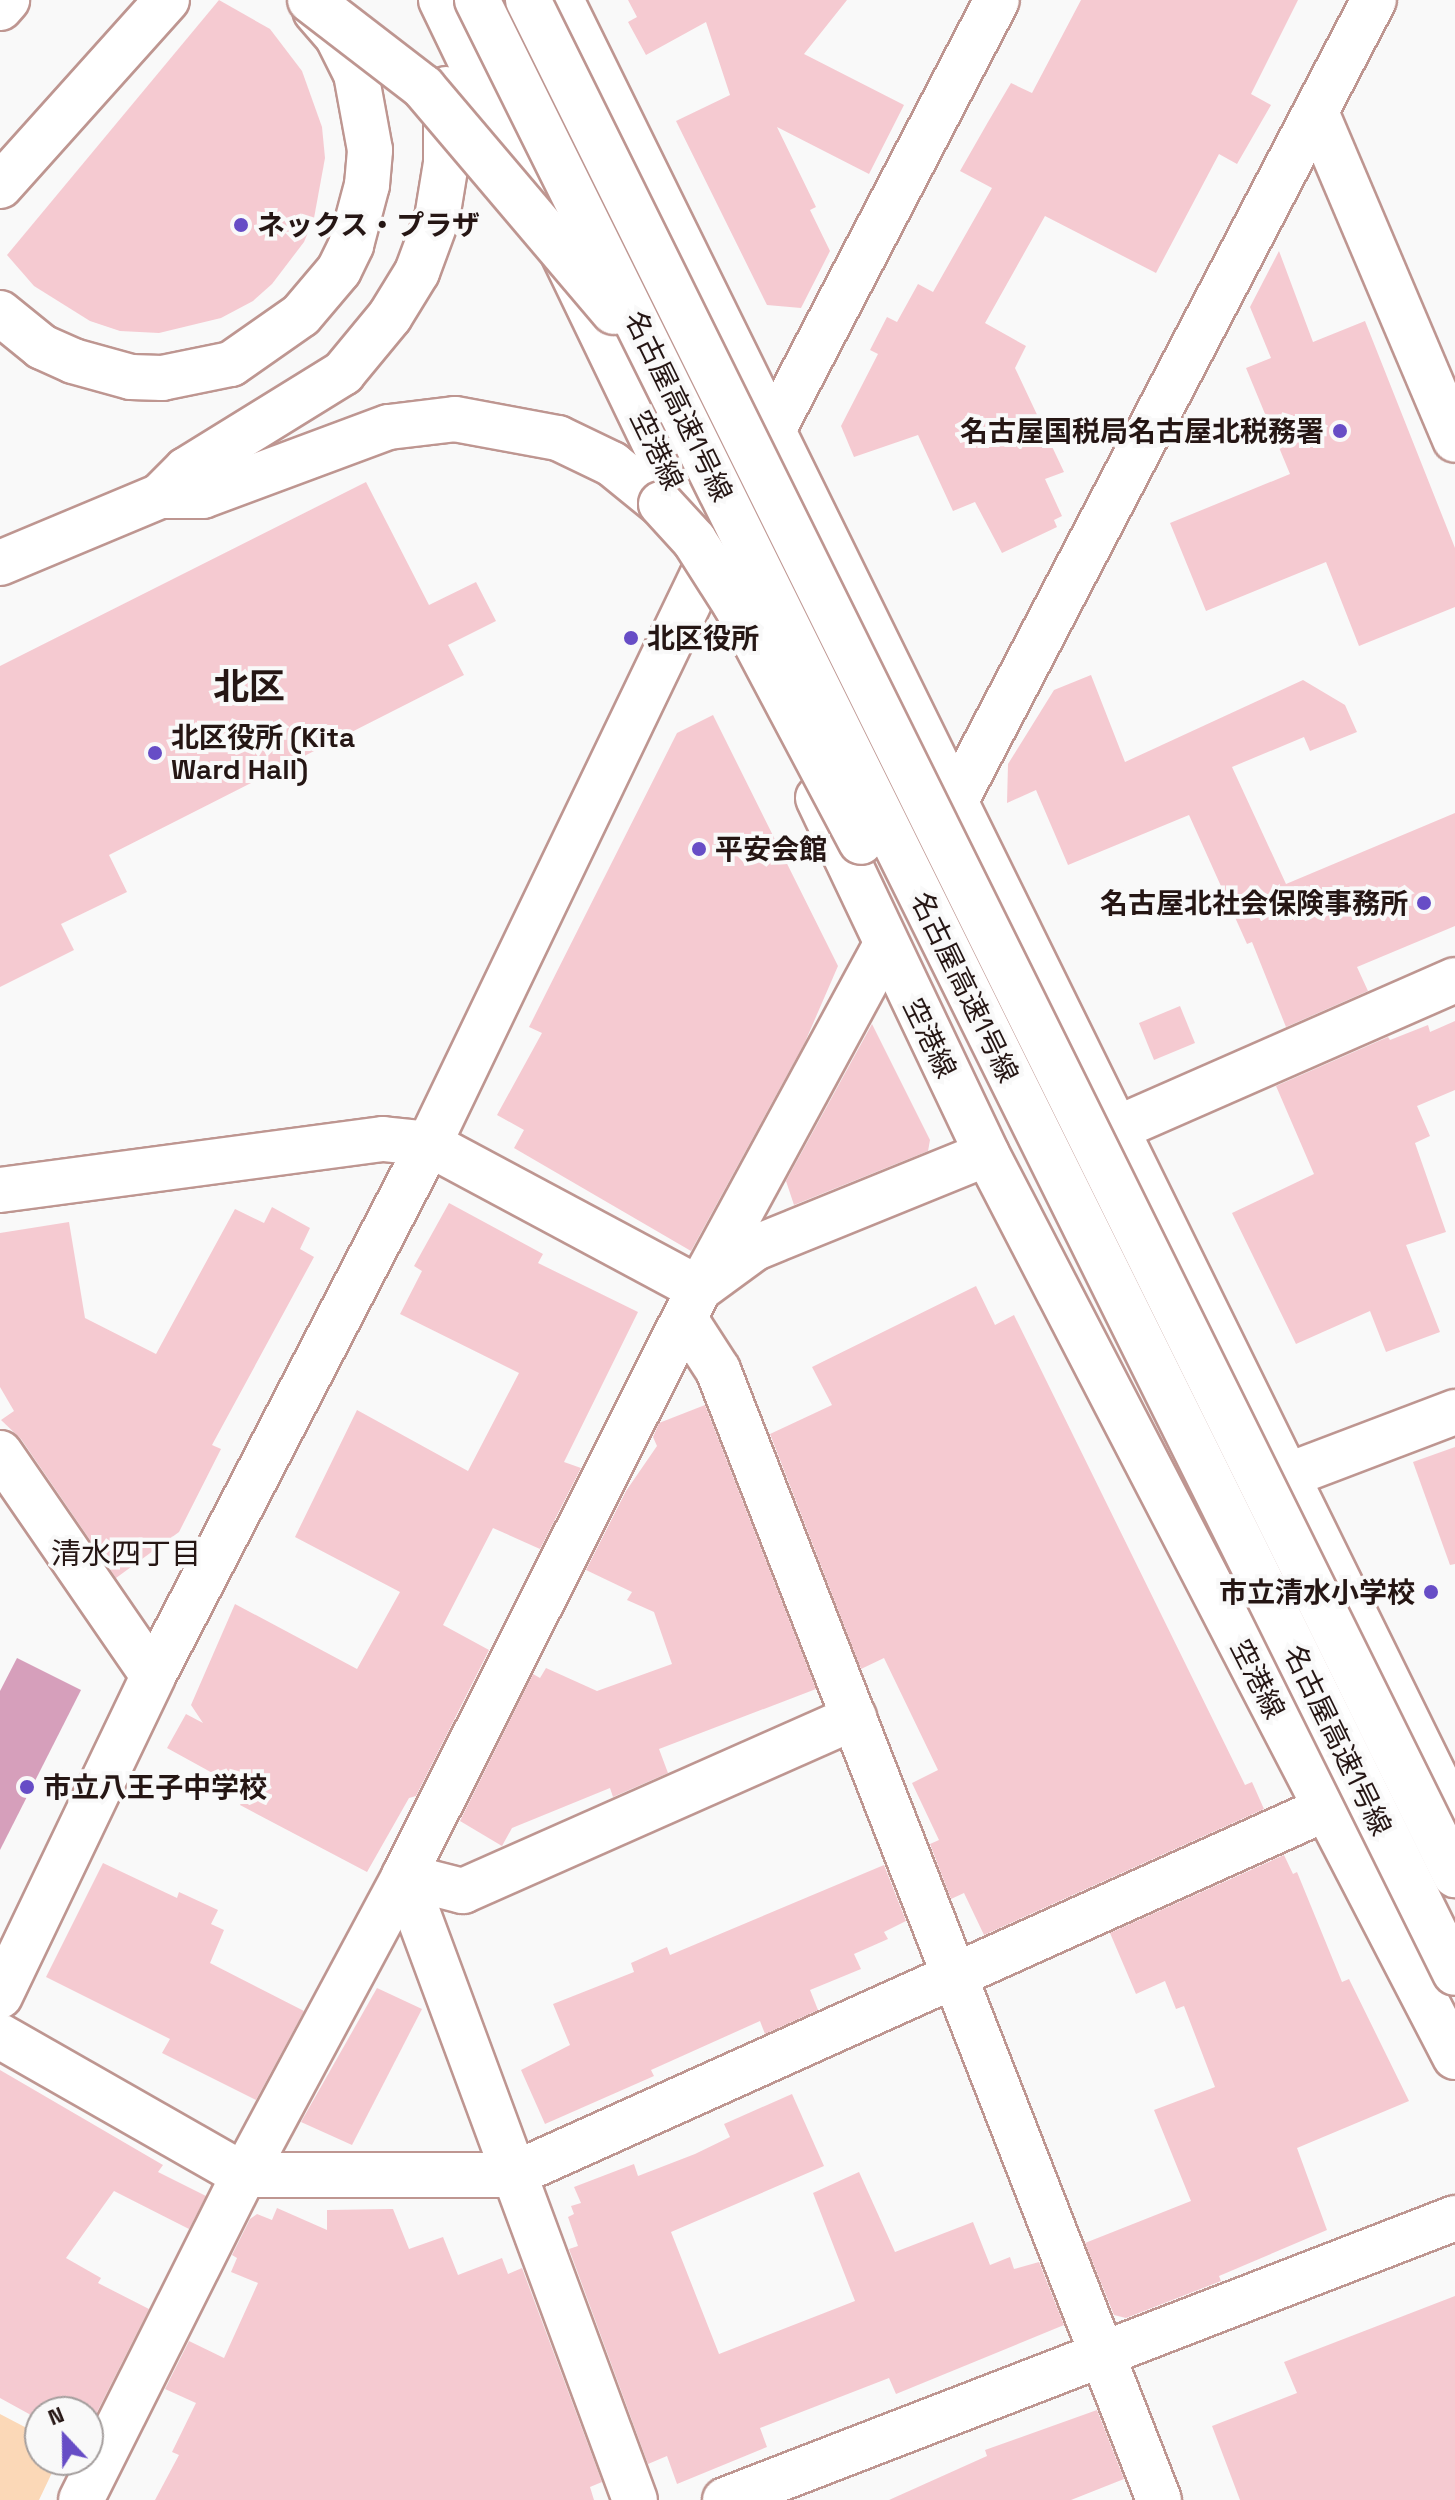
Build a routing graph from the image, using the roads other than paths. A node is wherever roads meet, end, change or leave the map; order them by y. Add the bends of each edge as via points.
1 (7, 0) edge
2 (167, 0) edge
3 (301, 0) edge
4 (310, 0) edge
5 (422, 0) edge
6 (441, 0) edge
7 (477, 0) edge
8 (528, 0) edge
9 (561, 0) edge
10 (997, 0) edge
11 (1374, 0) edge
12 (0, 8) edge
13 (1316, 112) junction
14 (0, 186) edge
15 (0, 313) edge
16 (770, 433) junction
17 (1455, 440) edge
18 (160, 496) junction
19 (710, 559) junction
20 (0, 563) edge
21 (954, 804) junction
22 (885, 947) junction
23 (1455, 980) edge
24 (1118, 1128) junction
25 (429, 1144) junction
26 (987, 1154) junction
27 (0, 1190) edge
28 (692, 1304) junction
29 (1162, 1386) junction
30 (1455, 1412) edge
31 (0, 1453) edge
32 (1274, 1477) junction
33 (153, 1676) junction
34 (854, 1718) junction
35 (1325, 1809) junction
36 (1455, 1818) edge
37 (1455, 1875) edge
38 (404, 1876) junction
39 (1455, 1973) edge
40 (958, 1974) junction
41 (0, 1996) edge
42 (0, 2036) edge
43 (1455, 2057) edge
44 (244, 2175) junction
45 (512, 2175) junction
46 (1455, 2218) edge
47 (1106, 2353) junction
48 (81, 2500) edge
49 (635, 2500) edge
50 (725, 2500) edge
51 (1159, 2500) edge

1 - 12 main road
2 - 14 main road
3 - 15 main road via 348,55 366,111 370,150 351,245 339,270 301,315 231,364 162,378 131,377 73,361 42,347
4 - 32 main road, bridge via 423,87 615,313 704,436 1189,1377
5 - 18 main road via 446,67 446,163 437,218 417,272 390,316 343,373 186,470
6 - 19 main road, 空港線
7 - 29 main road, 名古屋高速1号線, bridge
8 - 32 main road, 名古屋高速1号線, bridge
9 - 16 main road
10 - 16 main road
11 - 13 main road
13 - 17 main road
13 - 21 main road
16 - 19 main road
16 - 21 main road
18 - 20 main road
18 - 29 main road, bridge via 203,496 389,427 455,419 558,438 642,486 694,540 735,604 1121,1338
19 - 22 main road, 空港線
19 - 25 main road
21 - 24 main road
22 - 26 main road, 空港線
22 - 28 main road
23 - 24 main road
24 - 32 main road
25 - 27 main road via 383,1139
25 - 28 main road
25 - 33 main road
26 - 28 main road via 755,1248
26 - 35 main road, 空港線
28 - 34 main road
28 - 38 main road
29 - 39 main road, 名古屋高速1号線, bridge
30 - 32 main road
31 - 33 main road
32 - 36 main road
32 - 37 main road, 名古屋高速1号線, bridge
33 - 41 main road
34 - 38 main road via 463,1891
34 - 40 main road
35 - 40 main road
35 - 43 main road, 空港線
38 - 44 main road
38 - 45 main road
40 - 45 main road
40 - 47 main road
42 - 44 main road
44 - 45 main road
44 - 48 main road
45 - 49 main road
46 - 47 main road
47 - 50 main road
47 - 51 main road

